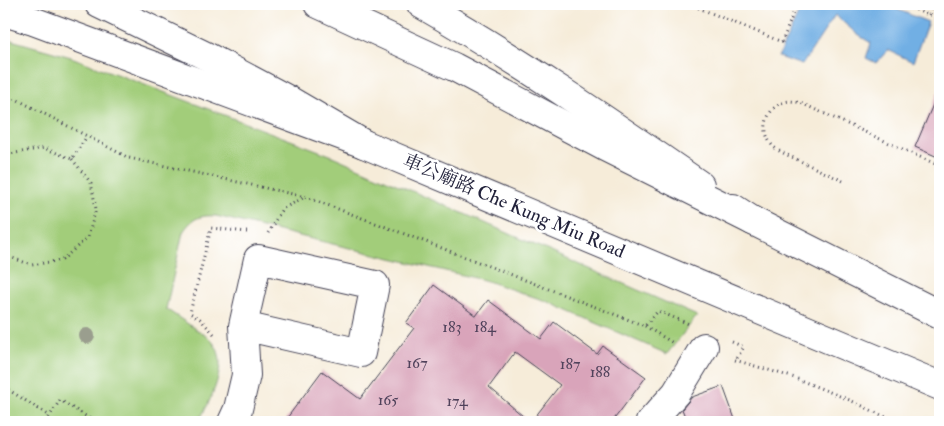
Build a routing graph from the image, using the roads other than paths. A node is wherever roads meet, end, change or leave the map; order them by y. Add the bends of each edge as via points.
1 (99, 4) edge
2 (318, 4) edge
3 (421, 4) edge
4 (4, 12) edge
5 (364, 144) junction
6 (753, 221) junction
7 (940, 315) edge
8 (243, 326) junction
9 (708, 337) road end
10 (940, 386) edge
11 (655, 420) edge
12 (232, 422) edge

1 - 5 main road, 車公廟路 Che Kung Miu Road via 243,75
2 - 6 main road via 454,67
3 - 6 main road via 614,126
4 - 5 main road
5 - 10 main road, 車公廟路 Che Kung Miu Road
6 - 7 main road
8 - 8 main road via 263,246 376,286 360,353
8 - 12 main road via 246,375
9 - 11 main road via 676,393

